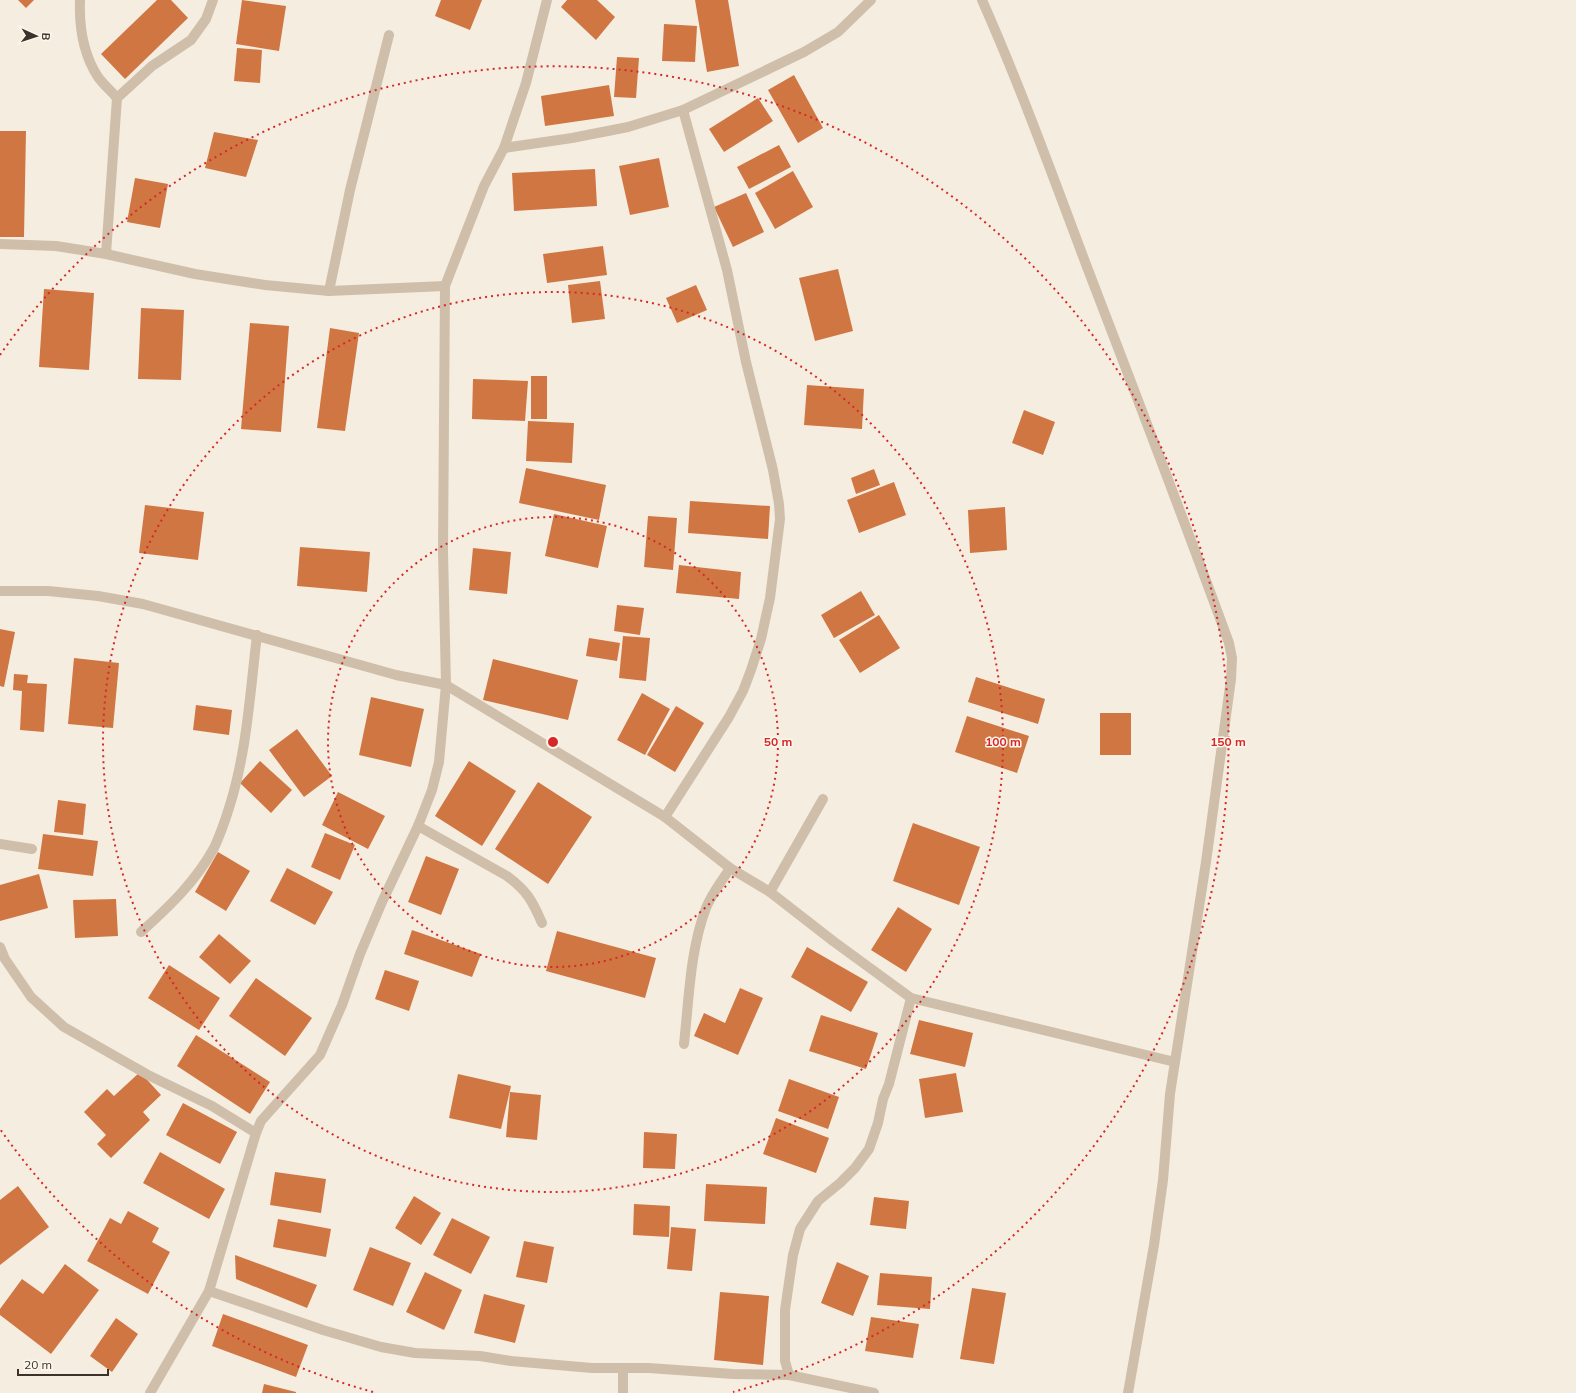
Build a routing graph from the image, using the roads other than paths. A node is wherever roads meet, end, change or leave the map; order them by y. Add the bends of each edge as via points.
1 (80, 0) edge
2 (213, 0) edge
3 (547, 0) edge
4 (871, 0) edge
5 (982, 0) edge
6 (389, 35) dead end
7 (117, 98) junction
8 (684, 110) junction
9 (504, 148) junction
10 (0, 244) edge
11 (106, 254) junction
12 (445, 286) junction
13 (329, 291) junction
14 (0, 591) edge
15 (257, 635) junction
16 (446, 685) junction
17 (823, 799) dead end
18 (665, 818) junction
19 (418, 826) junction
20 (0, 844) edge
21 (32, 849) dead end
22 (730, 868) junction
23 (770, 892) junction
24 (542, 922) dead end
25 (141, 932) dead end
26 (0, 947) edge
27 (911, 998) junction
28 (684, 1044) dead end
29 (1175, 1062) junction
30 (256, 1133) junction
31 (209, 1291) junction
32 (623, 1368) junction
33 (789, 1375) junction
34 (150, 1393) edge
35 (623, 1393) edge
36 (874, 1393) edge
37 (1128, 1393) edge

1 - 7 street via 81,33 91,64 99,78
2 - 7 street via 206,19 191,40 152,66
3 - 9 street via 526,83
4 - 8 street via 838,32 804,52
5 - 29 street via 1040,139 1229,643 1232,658 1232,679
6 - 13 street via 350,190
7 - 11 street
8 - 9 street via 572,138
8 - 18 street via 727,270 746,362 773,470 780,519 770,598 761,639 743,692 730,718
9 - 12 street via 484,186
10 - 11 street via 56,246
11 - 13 street via 195,274 265,285
12 - 13 street
12 - 16 street via 443,551
14 - 15 street via 48,591 98,596 143,604
15 - 16 street via 396,675
15 - 25 street via 242,758 225,820 214,847 198,873 179,896
16 - 18 street
16 - 19 street via 439,762 432,790
17 - 23 street
18 - 22 street
19 - 24 street via 521,886
19 - 30 street via 376,915 320,1055 261,1121
20 - 21 street
22 - 23 street
22 - 28 street via 710,901 701,925 693,962
23 - 27 street
26 - 30 street via 5,959 31,997 64,1027 150,1076 212,1106
27 - 29 street
27 - 33 street via 869,1149 855,1168 818,1201 800,1229 793,1255 785,1310 785,1361
29 - 37 street via 1154,1245
30 - 31 street
31 - 32 street via 323,1330 388,1348 415,1353 480,1356 592,1368
31 - 34 street
32 - 33 street
32 - 35 street
33 - 36 street

